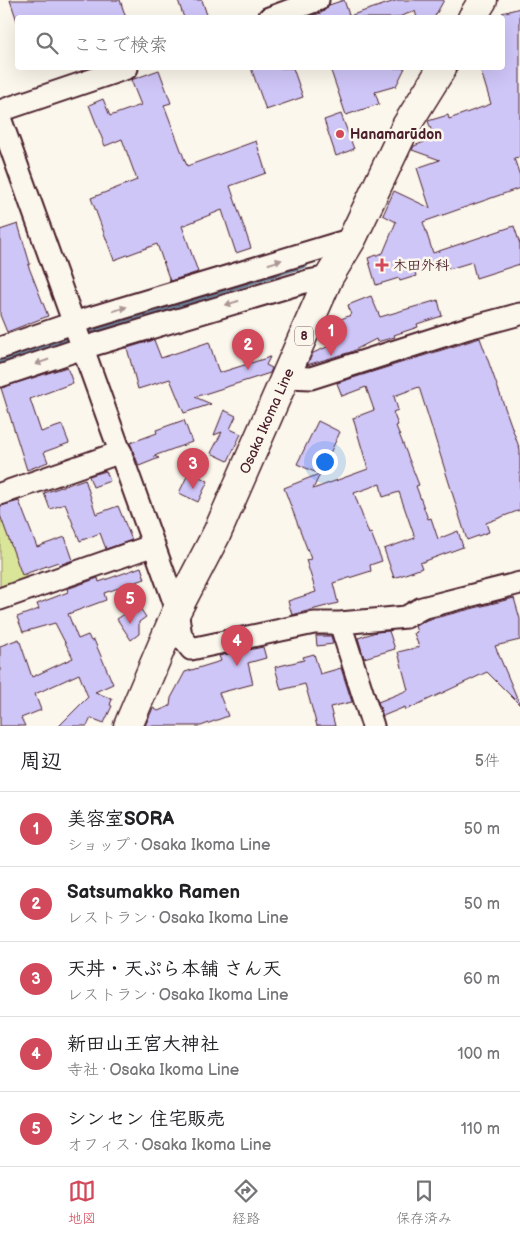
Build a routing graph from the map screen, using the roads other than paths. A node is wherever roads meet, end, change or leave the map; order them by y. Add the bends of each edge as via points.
1 (318, 0) edge
2 (483, 0) edge
3 (277, 15) edge
4 (474, 15) edge
5 (121, 70) edge
6 (441, 70) edge
7 (0, 111) edge
8 (0, 118) edge
9 (352, 240) junction
10 (330, 277) junction
11 (520, 314) edge
12 (78, 336) junction
13 (0, 348) edge
14 (0, 376) edge
15 (287, 377) junction
16 (121, 452) junction
17 (0, 494) edge
18 (154, 545) junction
19 (520, 583) edge
20 (0, 599) edge
21 (177, 610) junction
22 (340, 623) junction
23 (128, 726) edge
24 (373, 726) edge

1 - 3 street
2 - 4 main road
5 - 7 street
6 - 9 main road, Osaka Ikoma Line / 8 via 406,126
8 - 12 street
9 - 10 main road, Osaka Ikoma Line / 8
12 -> 9 street
10 -> 12 street
10 - 15 main road, Osaka Ikoma Line / 8
11 - 15 street via 311,378
12 - 13 street
12 -> 14 street
12 - 16 street
15 - 21 main road, Osaka Ikoma Line / 8 via 217,533
16 - 17 street
16 - 18 street
18 - 20 street
18 - 21 street
19 - 22 street via 422,608 406,617
21 - 22 street via 181,636 191,649 314,623
21 - 23 main road, Osaka Ikoma Line / 8
22 - 24 street

